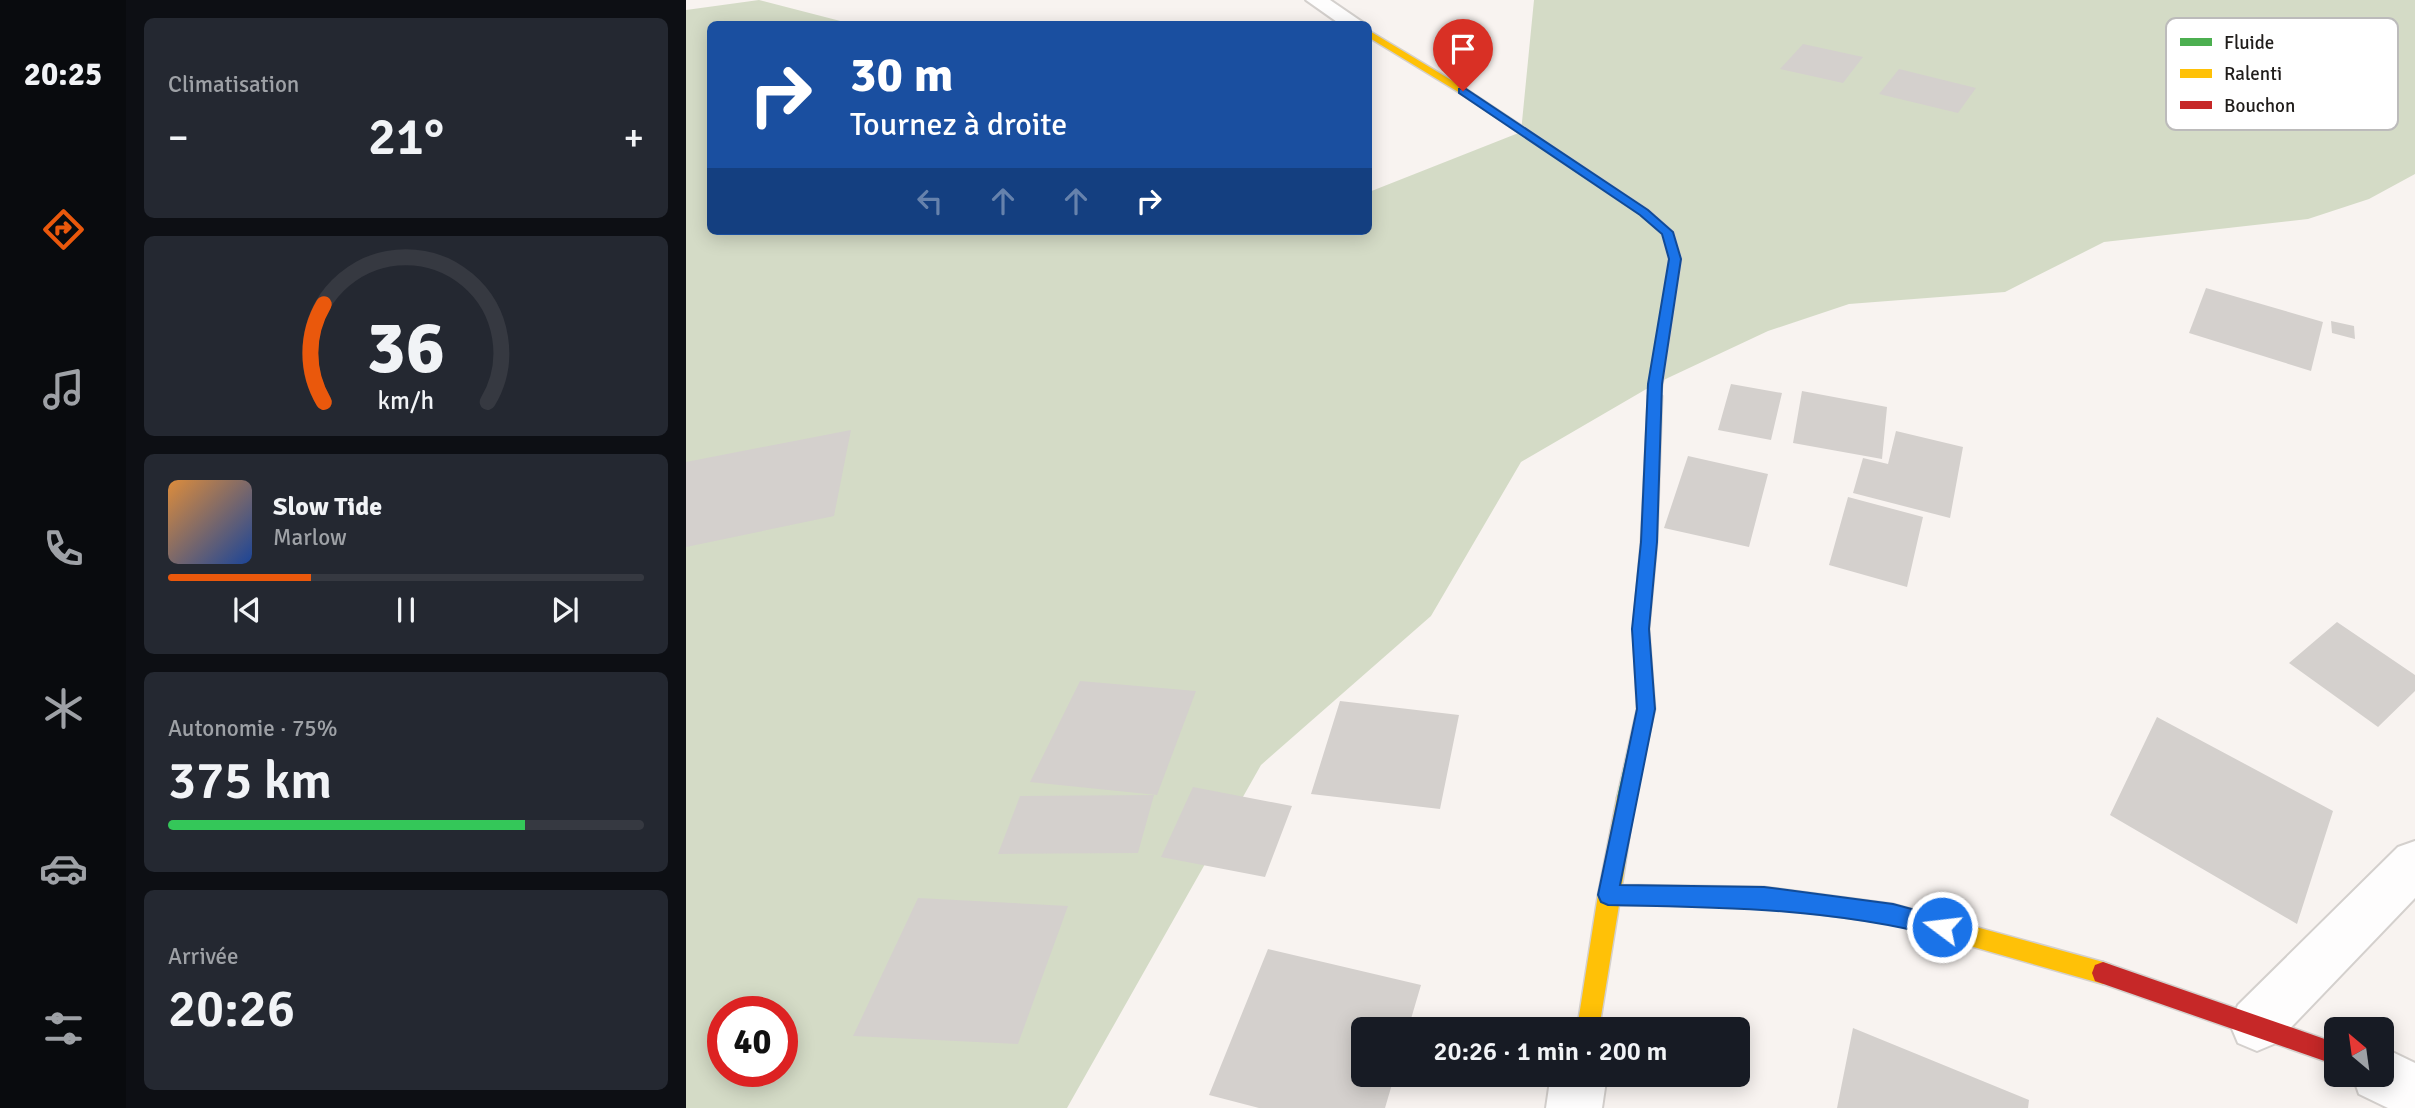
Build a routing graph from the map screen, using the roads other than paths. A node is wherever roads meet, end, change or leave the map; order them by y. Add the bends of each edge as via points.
1 (1316, 0) edge
2 (1349, 21) edge
3 (1372, 35) edge
4 (2415, 864) edge
5 (1608, 895) junction
6 (1590, 1017) edge
7 (2257, 1024) junction
8 (2324, 1049) edge
9 (2394, 1082) edge
10 (1577, 1087) edge
11 (2415, 1092) edge
12 (1574, 1108) edge

1 - 2 street
3 - 5 street via 1644,212 1667,232 1675,259 1655,384 1641,629 1646,709
4 - 7 street
5 - 6 street
5 - 7 street via 1764,897 1893,914 2015,946
7 - 8 street
9 - 11 street
10 - 12 street

